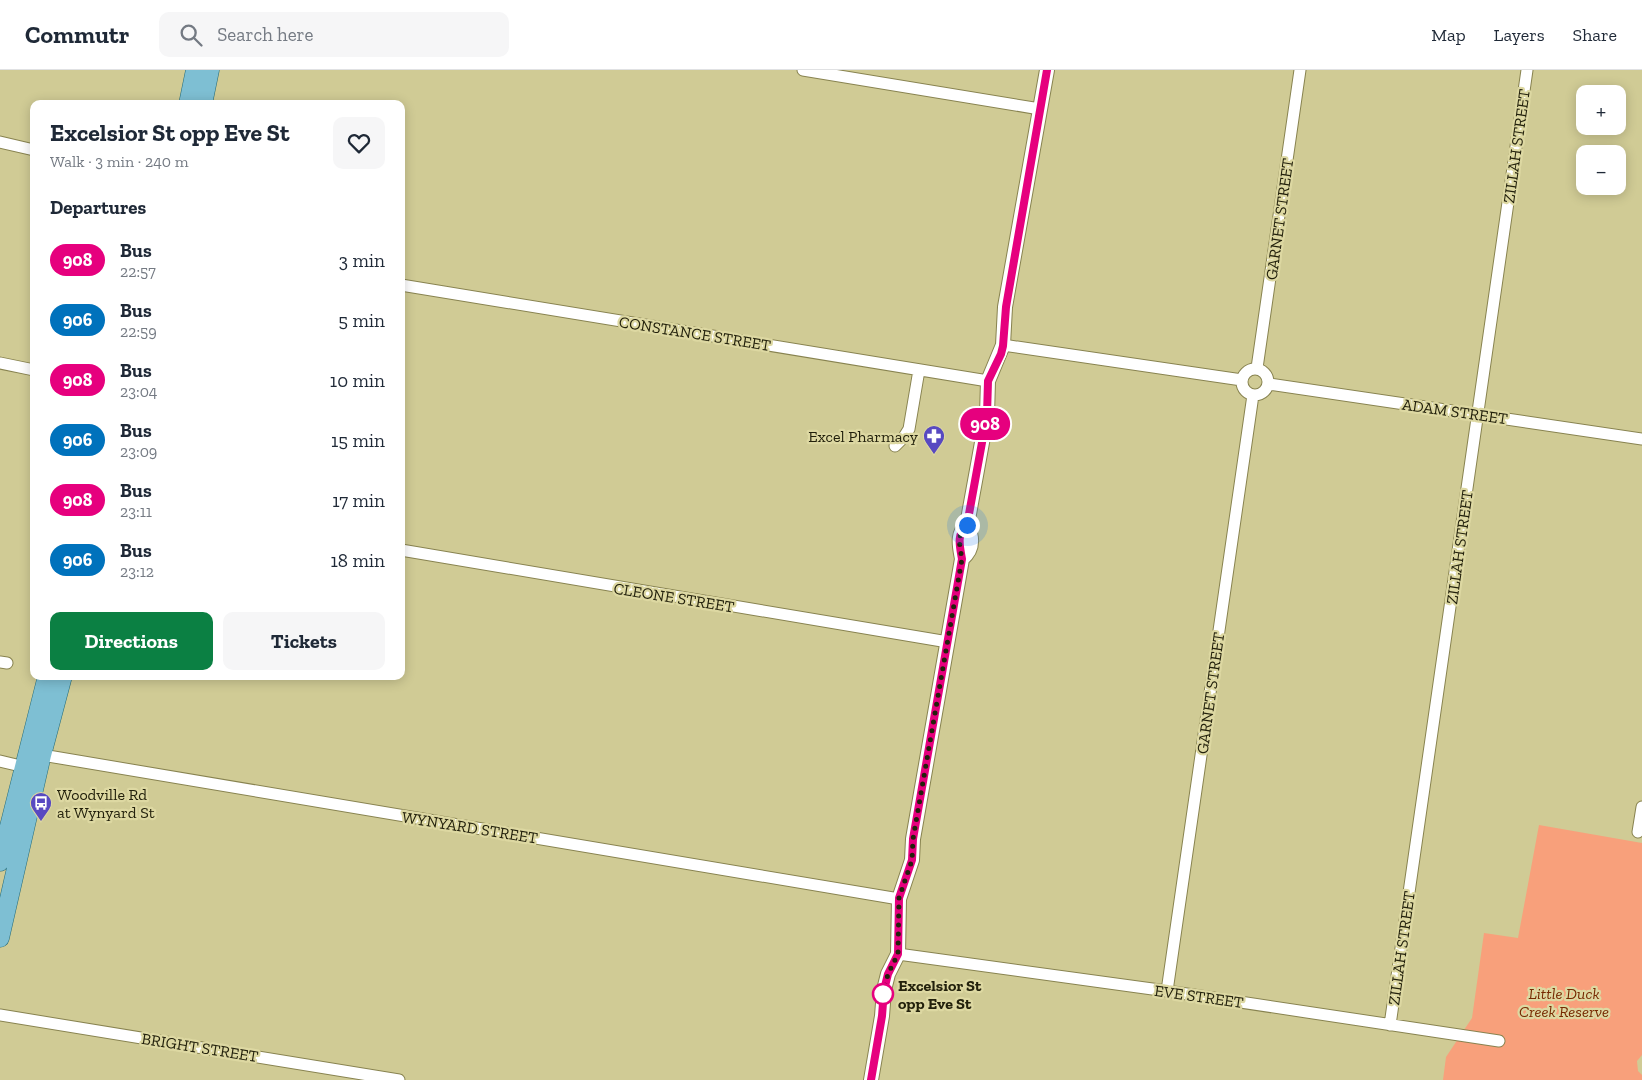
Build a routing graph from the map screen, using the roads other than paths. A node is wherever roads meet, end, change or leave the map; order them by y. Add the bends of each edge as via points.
1 (195, 70) edge
2 (210, 70) edge
3 (803, 70) edge
4 (1047, 70) edge
5 (1300, 70) edge
6 (1527, 70) edge
7 (189, 100) edge
8 (204, 100) edge
9 (1040, 109) junction
10 (0, 142) edge
11 (30, 149) edge
12 (405, 286) edge
13 (1003, 346) junction
14 (0, 363) edge
15 (1257, 368) junction
16 (30, 369) edge
17 (919, 370) junction
18 (1242, 380) junction
19 (988, 381) junction
20 (1269, 384) junction
21 (1253, 395) junction
22 (1478, 415) junction
23 (1642, 438) edge
24 (895, 446) dead end
25 (405, 551) edge
26 (948, 642) junction
27 (45, 680) edge
28 (62, 680) edge
29 (42, 755) junction
30 (0, 761) edge
31 (24, 767) junction
32 (1642, 807) edge
33 (1638, 832) dead end
34 (0, 862) edge
35 (899, 898) junction
36 (0, 938) edge
37 (898, 954) junction
38 (1167, 991) junction
39 (0, 1015) edge
40 (1390, 1025) junction
41 (1499, 1041) dead end
42 (399, 1080) edge
43 (871, 1080) edge

1 - 7 main road
2 - 8 main road
3 - 9 street
4 - 9 street
5 - 15 street, GARNET STREET
6 - 22 street, ZILLAH STREET
9 - 13 street via 1006,307
10 - 11 street
12 - 17 street, CONSTANCE STREET
13 - 18 street
13 - 19 street
14 - 16 street
15 - 18 street via 1245,373
15 - 20 street via 1265,372
17 - 19 street, CONSTANCE STREET
17 - 24 street via 909,429
18 - 21 street via 1244,388
19 - 26 street via 987,415 967,525 960,533 962,559
20 - 21 street via 1265,392
20 - 22 street, ADAM STREET
21 - 38 street, GARNET STREET
22 - 23 street, ADAM STREET
22 - 40 street, ZILLAH STREET
25 - 26 street, CLEONE STREET
26 - 35 street via 912,860
27 - 31 main road
28 - 29 main road
29 - 35 street, WYNYARD STREET
29 - 36 main road
30 - 31 street
31 - 34 main road
32 - 33 street
35 - 37 street
37 - 38 street, EVE STREET
37 - 43 street via 884,990
38 - 40 street, EVE STREET
39 - 42 street, BRIGHT STREET
40 - 41 street, EVE STREET

